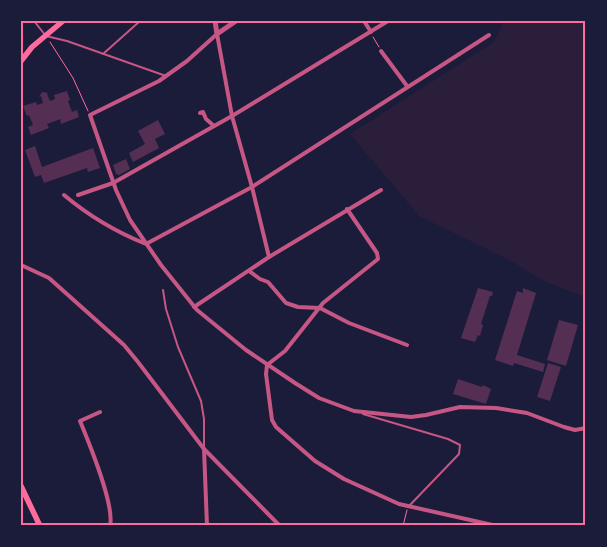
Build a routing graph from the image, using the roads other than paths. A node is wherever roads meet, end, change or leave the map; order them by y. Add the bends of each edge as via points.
1 (34, 21) edge
2 (63, 21) edge
3 (140, 21) edge
4 (215, 21) edge
5 (236, 21) edge
6 (364, 21) edge
7 (388, 21) edge
8 (371, 32) junction
9 (217, 34) junction
10 (489, 35) dead end
11 (46, 36) junction
12 (381, 51) road end
13 (103, 54) junction
14 (21, 60) edge
15 (166, 76) junction
16 (407, 86) junction
17 (200, 113) dead end
18 (232, 116) junction
19 (214, 126) junction
20 (113, 183) junction
21 (252, 186) junction
22 (380, 190) dead end
23 (64, 194) dead end
24 (78, 195) dead end
25 (347, 210) junction
26 (146, 244) junction
27 (269, 257) junction
28 (21, 265) edge
29 (249, 271) junction
30 (163, 290) dead end
31 (194, 307) junction
32 (320, 308) junction
33 (407, 345) dead end
34 (267, 365) junction
35 (354, 411) junction
36 (100, 412) dead end
37 (586, 428) edge
38 (204, 449) junction
39 (21, 486) edge
40 (408, 507) junction
41 (40, 526) edge
42 (110, 526) edge
43 (207, 526) edge
44 (280, 526) edge
45 (497, 526) edge

1 - 11 lane
2 - 11 main road
3 - 13 lane
4 - 9 street
5 - 9 street
6 - 8 street
7 - 8 street
8 - 18 street
9 - 15 street
9 - 18 street
10 - 16 street
11 - 13 lane
11 - 14 main road
12 - 16 street
13 - 15 lane
15 - 20 street via 90,115
16 - 21 street
17 - 19 street via 203,112
18 - 19 street
18 - 21 street
19 - 20 street
20 - 24 street
20 - 26 street via 130,220
21 - 26 street
21 - 27 street
22 - 25 street
23 - 26 street via 103,224
25 - 27 street
25 - 32 street via 378,259
26 - 31 street
27 - 29 street
28 - 38 street via 49,278 124,345
29 - 31 street
29 - 32 street via 268,282 286,303
30 - 38 lane via 178,347 201,402
31 - 34 street
32 - 33 street
32 - 34 street via 285,351
34 - 35 street via 319,398
34 - 40 street via 270,414 276,427 332,472
35 - 37 street via 411,417 460,407 496,408 526,413 569,429
35 - 40 lane via 448,439 460,448 459,454
36 - 42 street via 80,421 111,509
38 - 43 street
38 - 44 street
39 - 41 main road
40 - 45 street

